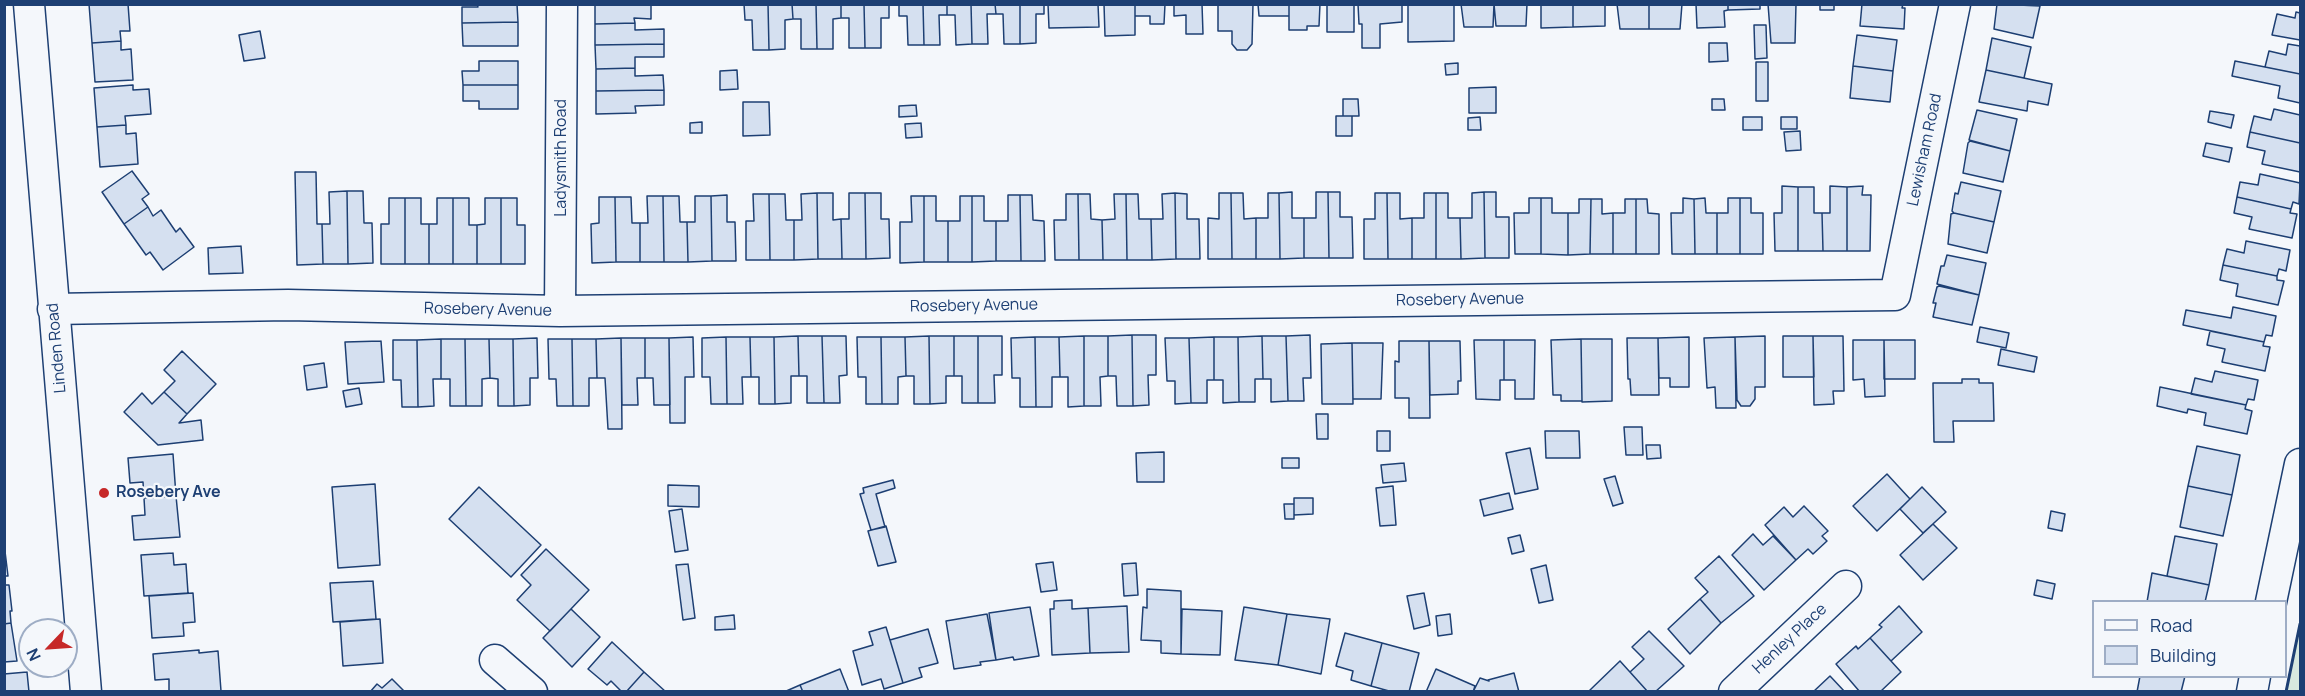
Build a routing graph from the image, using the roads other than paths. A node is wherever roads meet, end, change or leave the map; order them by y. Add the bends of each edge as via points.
1 (29, 4) edge
2 (562, 4) edge
3 (1955, 4) edge
4 (1895, 295) joint
5 (53, 309) junction
6 (560, 311) junction
7 (2301, 464) edge
8 (1846, 586) dead end
9 (2271, 600) edge
10 (495, 660) dead end
11 (86, 692) edge
12 (532, 692) edge
13 (1734, 692) edge

1 - 5 street, Linden Road
2 - 6 street, Ladysmith Road
3 - 4 street, Lewisham Road
4 - 6 street, Rosebery Avenue
5 - 6 street, Rosebery Avenue via 288,305
5 - 11 street, Linden Road
7 - 9 street
8 - 13 street, Henley Place
10 - 12 street

